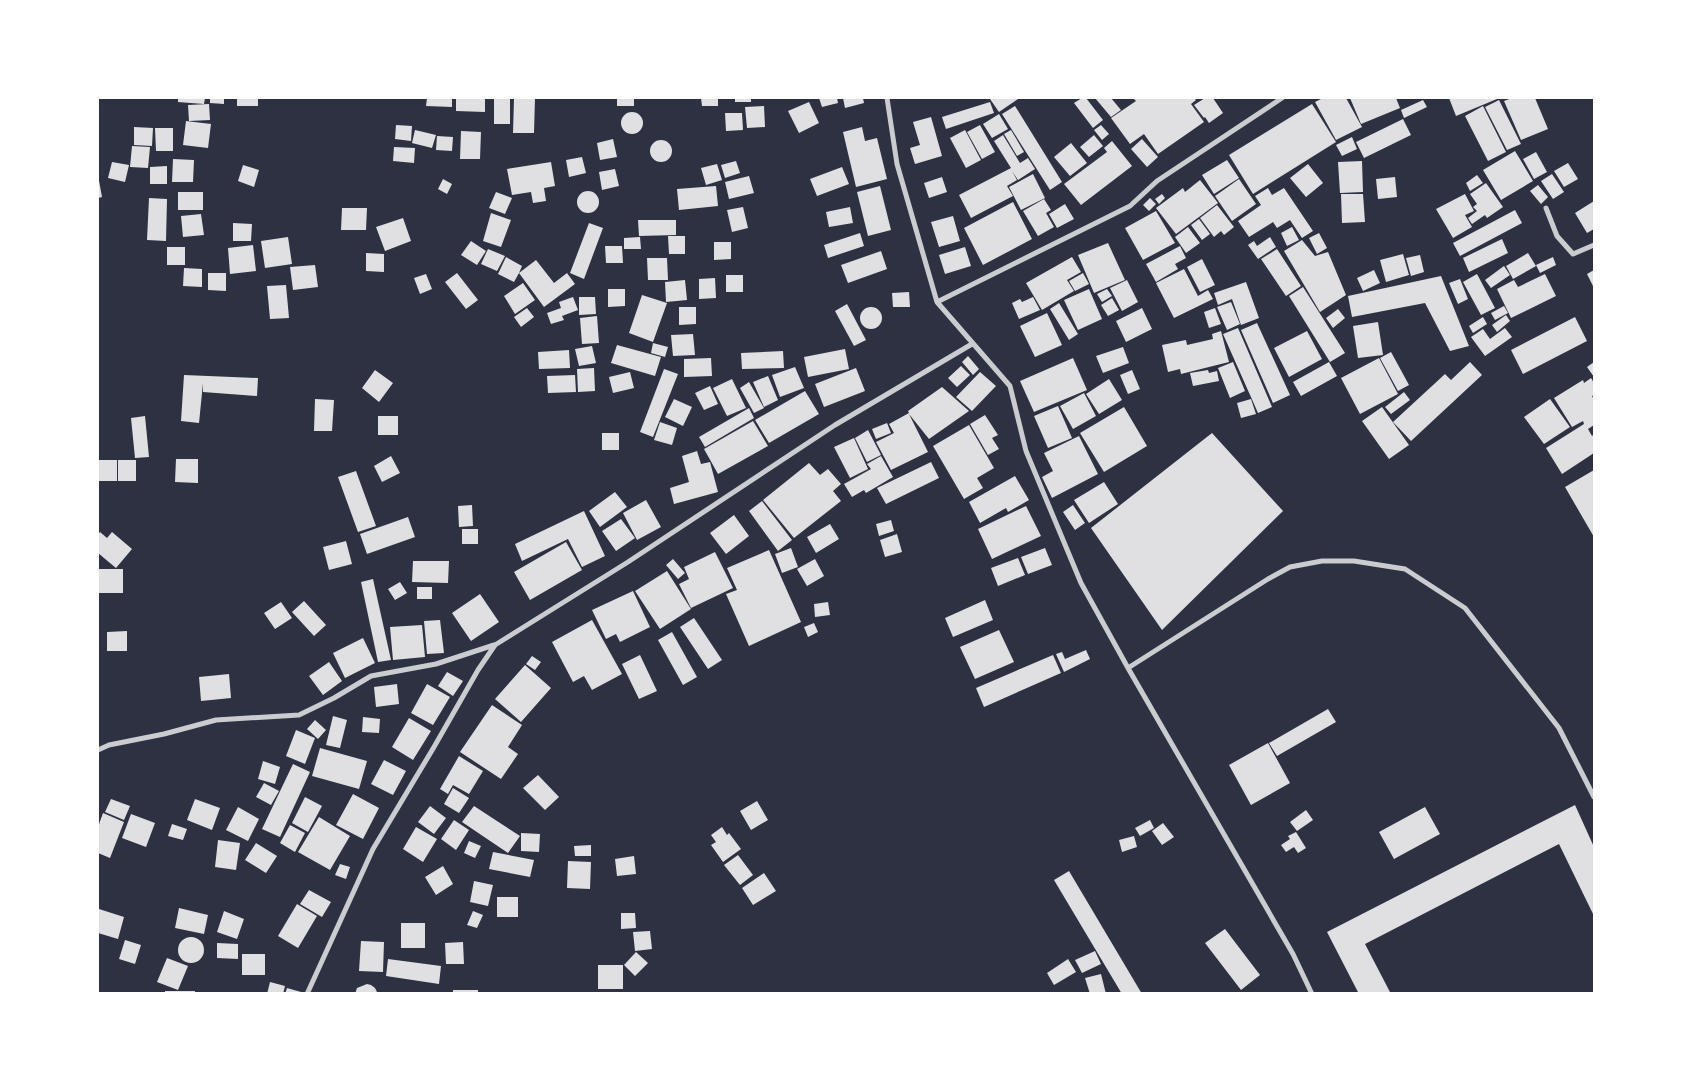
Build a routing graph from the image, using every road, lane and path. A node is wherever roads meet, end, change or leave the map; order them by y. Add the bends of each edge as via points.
1 (886, 98) edge
2 (1282, 98) edge
3 (1546, 208) dead end
4 (1594, 245) edge
5 (937, 302) junction
6 (972, 344) junction
7 (495, 645) junction
8 (1128, 668) junction
9 (98, 750) edge
10 (1594, 797) edge
11 (307, 994) edge
12 (1312, 994) edge

1 - 5 street via 897,164
2 - 5 street via 1157,181 1130,206
3 - 4 street via 1557,236 1573,254
5 - 6 street
6 - 7 street via 835,425 628,562
6 - 8 street via 1010,386 1030,460 1081,583
7 - 9 street via 436,664 371,676 299,716 216,720
7 - 11 street via 373,849
8 - 10 street via 1290,567 1322,561 1405,569 1465,608 1559,728
8 - 12 street via 1293,954

